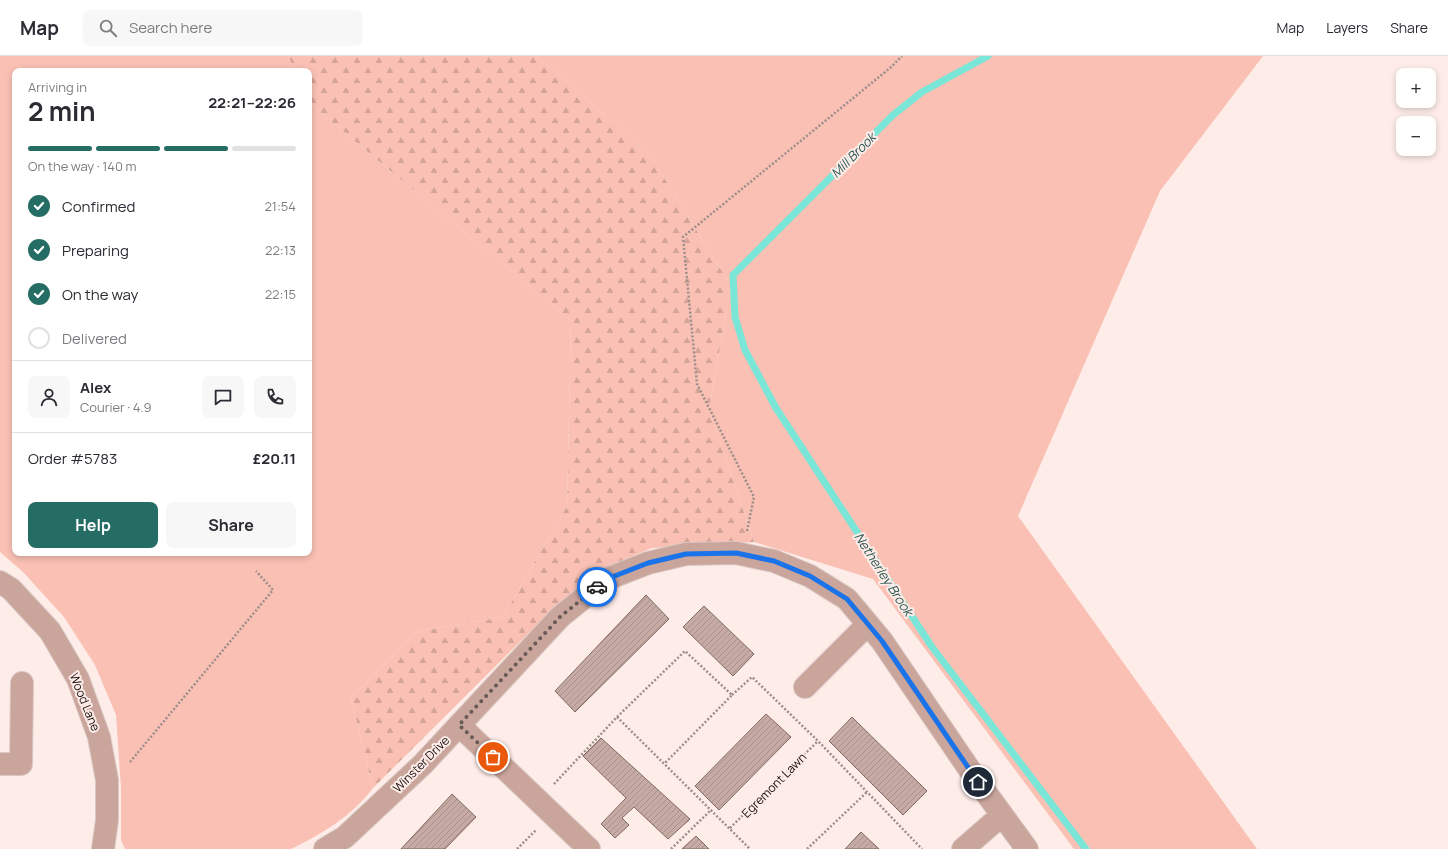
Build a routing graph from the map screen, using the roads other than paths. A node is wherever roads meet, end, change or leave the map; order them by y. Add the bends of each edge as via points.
1 (0, 582) edge
2 (868, 624) junction
3 (22, 683) dead end
4 (805, 687) dead end
5 (459, 725) junction
6 (0, 764) edge
7 (1002, 815) junction
8 (103, 849) edge
9 (325, 849) edge
10 (589, 849) edge
11 (964, 849) edge
12 (1027, 849) edge

1 - 8 street, Wood Lane via 11,589 50,631 78,679 99,737 107,780 107,820
2 - 4 street
2 - 5 street, Winster Drive via 847,599 810,576 774,561 736,553 686,554 648,563 607,579 560,617
2 - 7 street, Winster Drive
3 - 6 street via 20,764
5 - 9 street, Winster Drive via 423,764 345,837
5 - 10 street
7 - 11 street
7 - 12 street, Winster Drive

